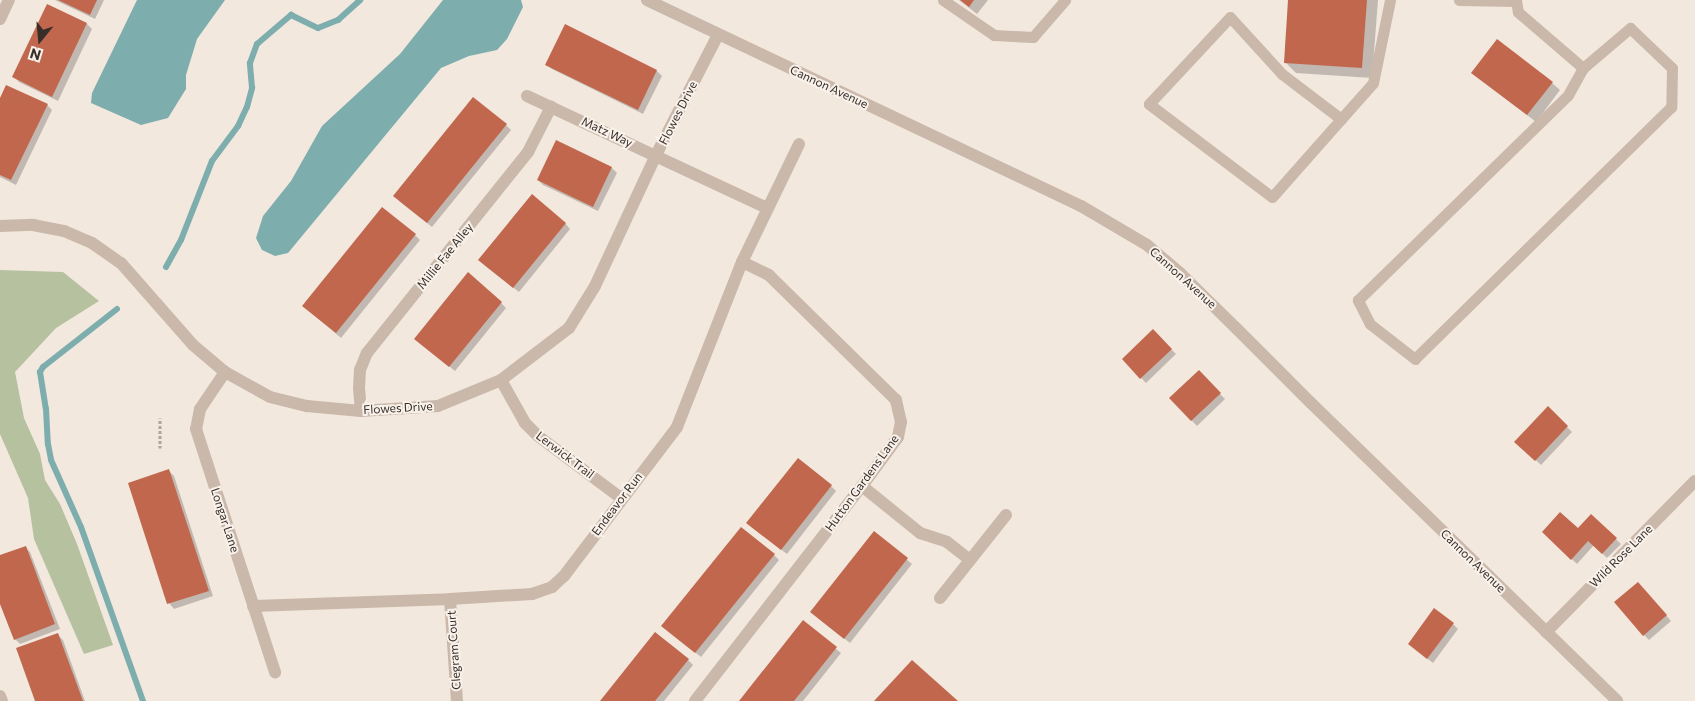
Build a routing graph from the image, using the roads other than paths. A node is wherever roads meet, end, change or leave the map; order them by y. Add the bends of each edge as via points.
1 (9, 0) edge
2 (647, 0) edge
3 (943, 0) edge
4 (1065, 0) edge
5 (1390, 0) edge
6 (1459, 0) edge
7 (1516, 0) edge
8 (0, 19) edge
9 (718, 35) junction
10 (1583, 68) junction
11 (527, 96) dead end
12 (551, 107) junction
13 (1341, 119) junction
14 (799, 144) dead end
15 (656, 155) junction
16 (768, 208) junction
17 (0, 226) edge
18 (742, 262) junction
19 (225, 372) junction
20 (501, 380) junction
21 (362, 411) junction
22 (1695, 481) edge
23 (862, 486) junction
24 (621, 498) junction
25 (1006, 515) dead end
26 (970, 560) junction
27 (940, 598) dead end
28 (450, 600) junction
29 (253, 606) junction
30 (1546, 632) junction
31 (275, 672) dead end
32 (0, 696) edge
33 (2, 701) edge
34 (457, 701) edge
35 (696, 701) edge
36 (1617, 701) edge

1 - 8 street
2 - 9 street, Cannon Avenue
3 - 4 lane via 994,35 1033,37
5 - 13 lane via 1373,83
6 - 7 lane
7 - 10 lane via 1518,12
9 - 15 street, Flowes Drive
9 - 30 street, Cannon Avenue via 1081,206 1147,245 1194,286
10 - 10 lane via 1630,28 1672,68 1670,107 1415,359 1370,324 1358,300 1568,95
11 - 12 street, Matz Way
12 - 15 street, Matz Way
12 - 21 street, Millie Fae Alley via 528,152 367,353 360,370
13 - 13 lane via 1272,197 1149,104 1230,17 1282,74
14 - 16 street, Endeavor Run
15 - 16 street, Matz Way
15 - 20 street, Flowes Drive via 595,286 569,328
16 - 18 street, Endeavor Run
17 - 19 street, Flowes Drive via 33,225 56,229 92,243 121,262 193,346
18 - 23 street, Hutton Gardens Lane via 769,275 896,400 901,422 898,437
18 - 24 street, Endeavor Run via 677,427
19 - 21 street, Flowes Drive via 270,397 307,406
19 - 29 street, Longar Lane via 200,408 196,429
20 - 21 street, Flowes Drive via 438,406
20 - 24 street, Lerwick Trail via 525,423 538,436
22 - 30 street, Wild Rose Lane
23 - 26 street via 920,533 947,542
23 - 35 street, Hutton Gardens Lane
24 - 28 street, Endeavor Run via 564,576 552,587 532,594
25 - 26 street
26 - 27 street
28 - 29 street, Endeavor Run
28 - 34 street, Clegram Court
29 - 31 street, Longar Lane
30 - 36 street, Cannon Avenue
32 - 33 street

